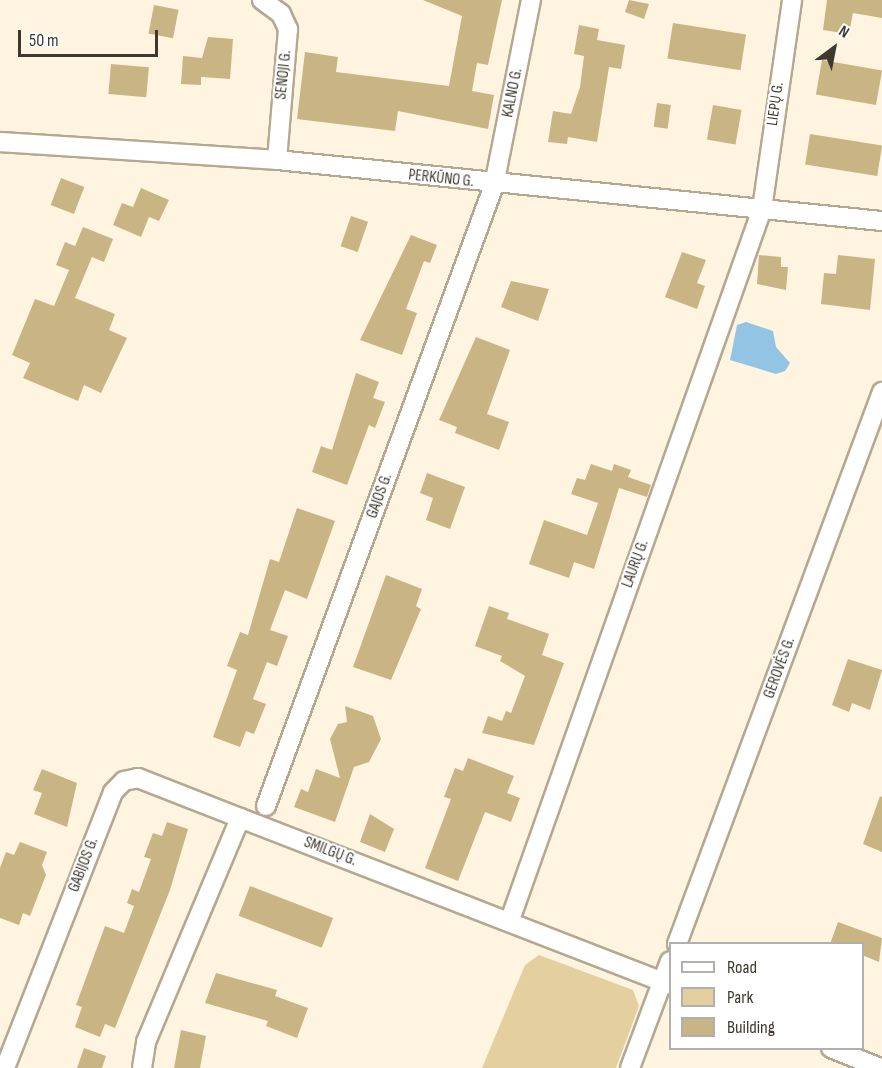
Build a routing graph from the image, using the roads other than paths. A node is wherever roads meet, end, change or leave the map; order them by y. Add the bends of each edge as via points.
1 (262, 0) edge
2 (531, 0) edge
3 (792, 0) edge
4 (0, 142) edge
5 (277, 160) junction
6 (494, 185) junction
7 (762, 209) junction
8 (882, 221) edge
9 (882, 392) edge
10 (266, 806) dead end
11 (240, 818) junction
12 (510, 920) junction
13 (678, 942) edge
14 (667, 983) edge
15 (836, 1050) edge
16 (4, 1068) edge
17 (142, 1068) edge
18 (630, 1068) edge
19 (880, 1068) edge

1 - 5 street, SENOJI G. via 281,14 288,29
2 - 6 street, KALNO G.
3 - 7 street, LIEPŲ G.
4 - 5 street, PERKŪNO G.
5 - 6 street, PERKŪNO G.
6 - 7 street, PERKŪNO G.
6 - 10 street, GAJOS G.
7 - 8 street, PERKŪNO G.
7 - 12 street, LAURŲ G.
9 - 13 street, GEROVĖS G.
11 - 12 street, SMILGŲ G.
11 - 16 street, GABIJOS G. via 138,778 123,781 113,792
11 - 17 street via 146,1042
12 - 14 street, SMILGŲ G.
14 - 18 street
15 - 19 street

